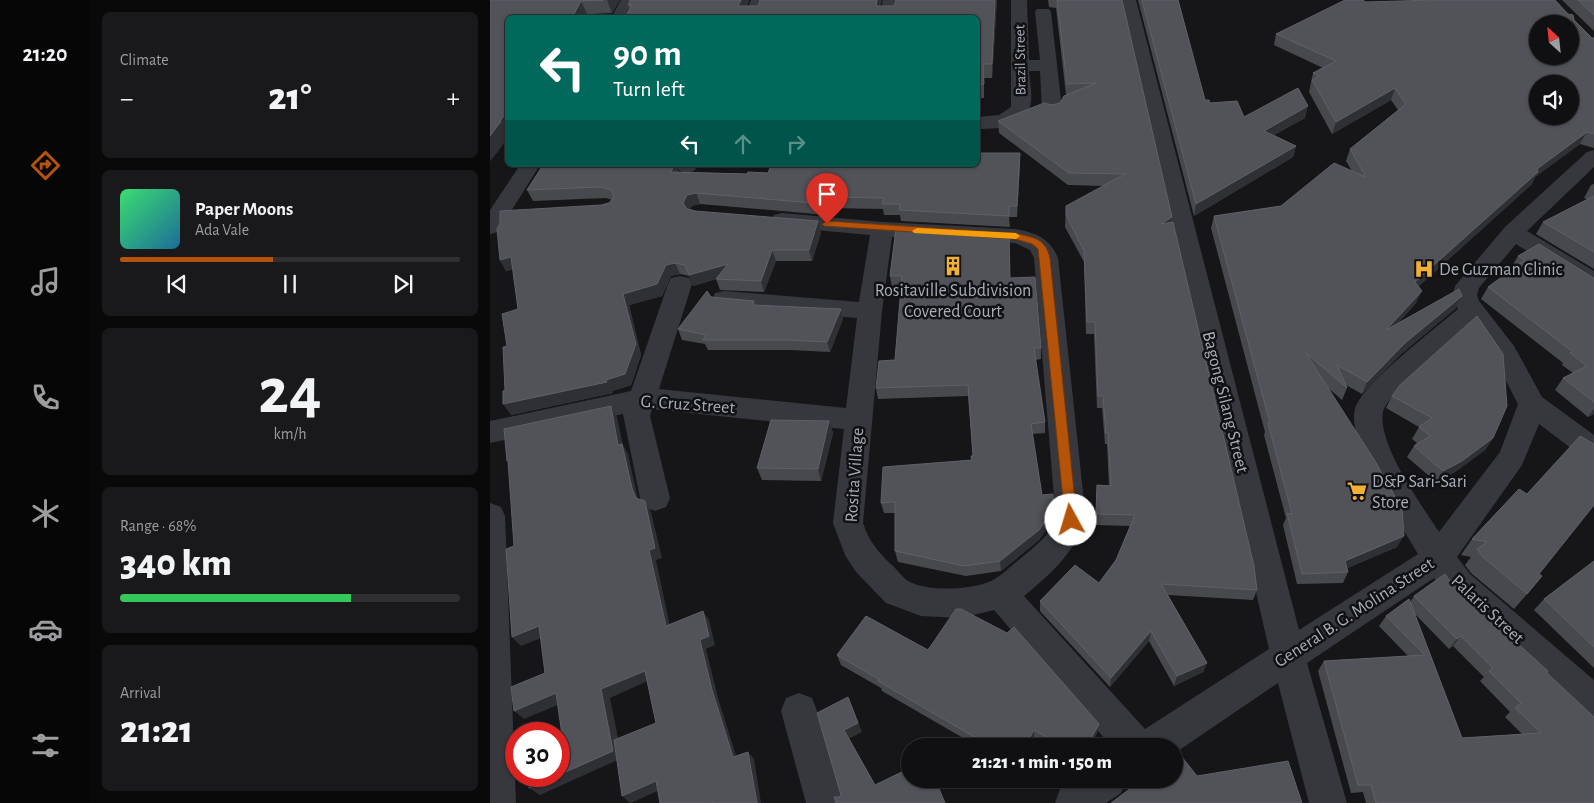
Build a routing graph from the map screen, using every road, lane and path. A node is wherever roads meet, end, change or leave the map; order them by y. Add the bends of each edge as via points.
1 (629, 0) edge
2 (758, 0) edge
3 (891, 0) edge
4 (1019, 0) edge
5 (1128, 0) edge
6 (1043, 12) dead end
7 (622, 15) edge
8 (752, 15) edge
9 (888, 15) edge
10 (1020, 66) junction
11 (1049, 66) junction
12 (1052, 109) edge
13 (980, 122) edge
14 (1593, 158) edge
15 (529, 167) edge
16 (525, 210) edge
17 (757, 218) edge
18 (493, 221) edge
19 (882, 229) junction
20 (1513, 232) junction
21 (1594, 282) edge
22 (680, 284) dead end
23 (724, 299) edge
24 (870, 311) junction
25 (1472, 311) junction
26 (642, 399) junction
27 (1532, 404) junction
28 (858, 420) junction
29 (490, 432) edge
30 (1594, 450) edge
31 (655, 498) dead end
32 (490, 516) edge
33 (1438, 558) junction
34 (1000, 593) junction
35 (1288, 656) junction
36 (1594, 704) edge
37 (799, 711) dead end
38 (1128, 738) edge
39 (1164, 738) edge
40 (1095, 788) edge
41 (497, 803) edge
42 (825, 803) edge
43 (1074, 803) edge
44 (1328, 803) edge

1 - 7 street
2 - 8 street
3 - 9 street
4 - 10 street, Brazil Street
5 - 35 street, Bagong Silang Street
6 - 11 street
10 - 11 street
10 - 13 street, Brazil Street via 1021,107 1014,117
11 - 12 street
14 - 20 street
15 - 18 street
16 - 18 street
17 - 19 street
19 - 24 street, Rosita Village
19 - 34 street, Rosita Village via 1025,238 1043,248 1071,520 1064,538 1049,555
20 - 21 street
20 - 25 street via 1467,286 1465,295
22 - 26 street
23 - 24 street
24 - 28 street, Rosita Village
25 - 27 street via 1506,353
25 - 33 street, Palaris Street via 1383,390 1369,410 1368,430 1374,449
26 - 28 street, G. Cruz Street
26 - 29 street, G. Cruz Street
26 - 31 street via 636,416
27 - 30 street
27 - 33 street, General B. G. Molina Street via 1512,457
28 - 34 street, Rosita Village via 848,523 852,542 867,562 898,592 920,600 973,601
32 - 41 street
33 - 35 street, General B. G. Molina Street
33 - 36 street, Palaris Street via 1458,584
34 - 38 street
35 - 39 street, General B. G. Molina Street
35 - 44 street, Bagong Silang Street
37 - 42 street
40 - 43 street

